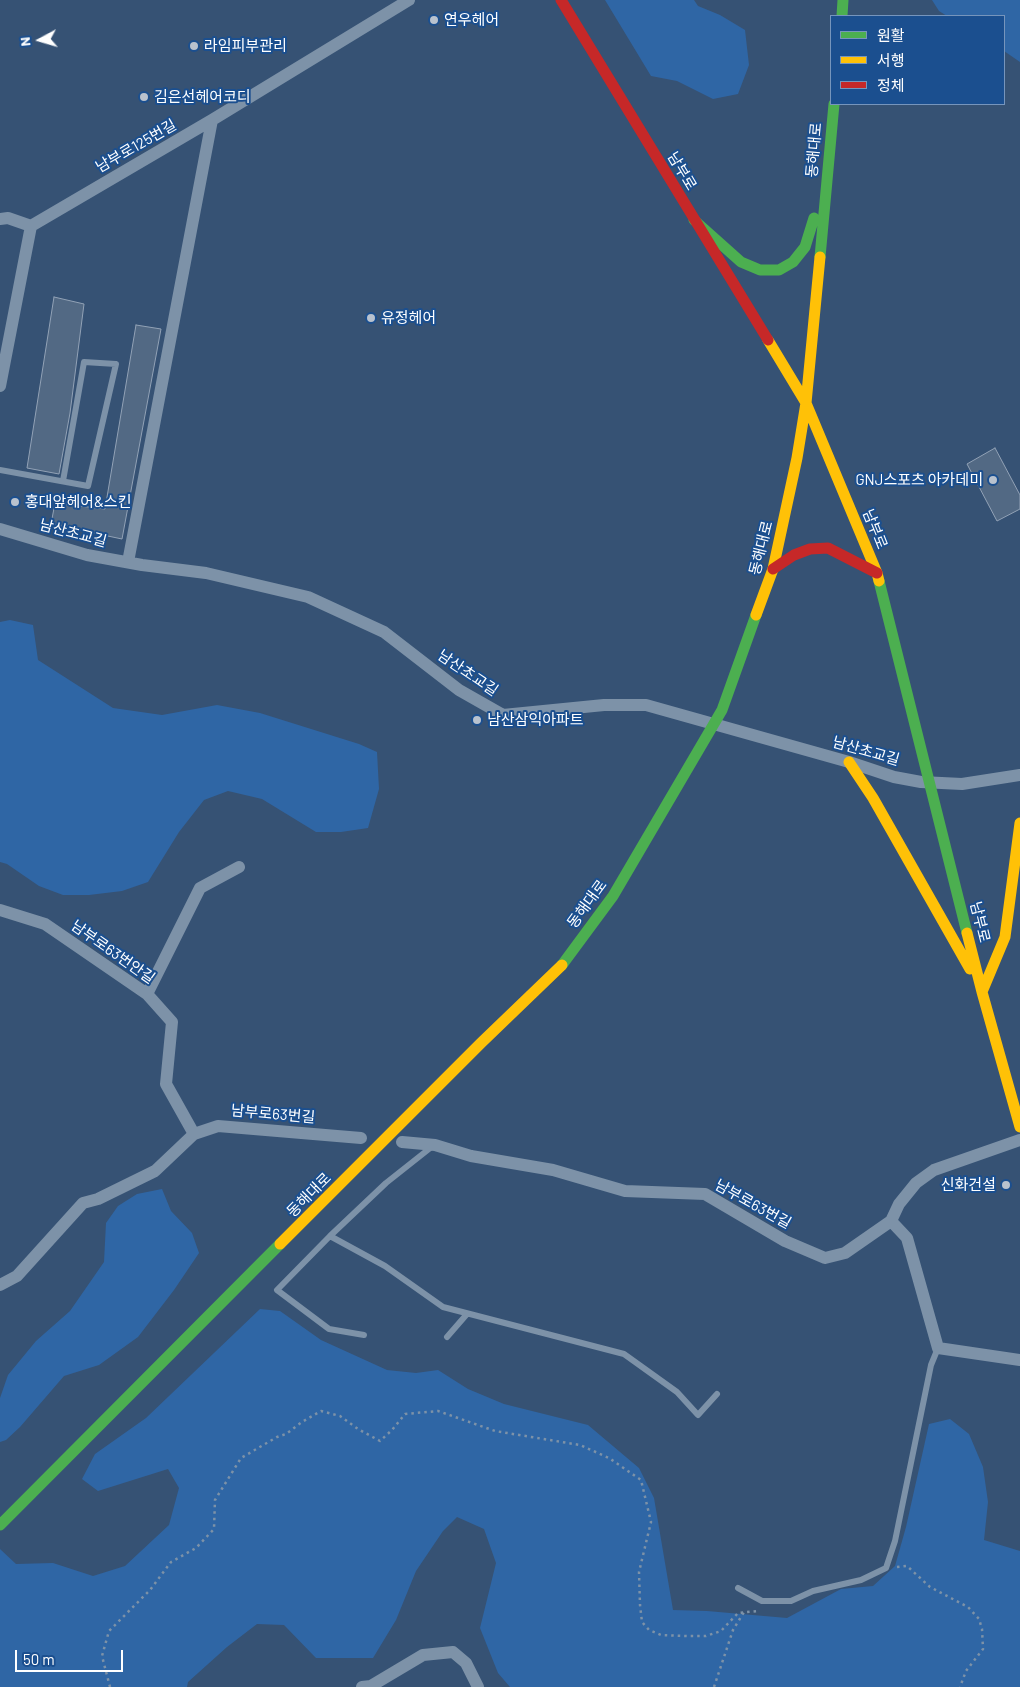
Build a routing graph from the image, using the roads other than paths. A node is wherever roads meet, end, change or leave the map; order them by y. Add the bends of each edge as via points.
1 (409, 0) edge
2 (561, 0) edge
3 (843, 0) edge
4 (394, 4) edge
5 (842, 15) edge
6 (834, 105) edge
7 (212, 120) junction
8 (827, 173) junction
9 (0, 219) edge
10 (694, 220) junction
11 (31, 226) junction
12 (0, 386) edge
13 (806, 403) junction
14 (0, 470) edge
15 (63, 481) junction
16 (0, 529) edge
17 (128, 562) junction
18 (773, 569) junction
19 (876, 574) junction
20 (849, 762) junction
21 (1020, 775) edge
22 (1020, 824) edge
23 (240, 867) dead end
24 (0, 910) edge
25 (982, 992) junction
26 (147, 994) junction
27 (1020, 1127) edge
28 (194, 1134) junction
29 (360, 1138) dead end
30 (1020, 1140) edge
31 (402, 1142) dead end
32 (435, 1145) junction
33 (891, 1221) junction
34 (330, 1236) junction
35 (0, 1285) edge
36 (467, 1314) junction
37 (364, 1335) dead end
38 (447, 1337) dead end
39 (938, 1348) junction
40 (1020, 1360) edge
41 (717, 1394) dead end
42 (0, 1525) edge
43 (738, 1588) dead end
44 (362, 1687) edge
45 (478, 1687) edge

1 - 4 street, 남부로125번길
2 - 10 main road, 남부로
3 - 5 main road
4 - 7 street, 남부로125번길
6 - 8 main road, 동해대로
7 - 11 street, 남부로125번길
7 - 17 street
8 - 10 main road via 805,247 793,262 779,270 760,270 741,262
8 - 13 main road, 동해대로
9 - 11 street via 8,218
10 - 13 main road, 남부로
11 - 12 street
13 - 18 main road, 동해대로
13 - 19 main road, 남부로
14 - 15 lane
15 - 15 lane via 88,486 116,364 84,362
16 - 17 street, 남산초교길 via 87,555
17 - 20 street, 남산초교길 via 206,573 308,597 384,632 459,690 503,715 604,705 646,705
18 - 19 main road via 810,549 828,548
18 - 42 main road, 동해대로 via 722,710 613,896 560,967
19 - 25 main road, 남부로
20 - 21 street, 남산초교길 via 921,782 962,784
20 - 25 main road via 943,919
22 - 25 main road via 1005,937
23 - 26 street via 200,888
24 - 26 street, 남부로63번안길 via 45,924
25 - 27 main road, 남부로
26 - 28 street, 남부로63번안길 via 172,1022 166,1084
28 - 29 street, 남부로63번길 via 218,1126
28 - 35 street, 남부로63번길 via 155,1171 83,1203 17,1276
30 - 33 street, 남부로63번길 via 934,1170 910,1190
31 - 32 street, 남부로63번길
32 - 33 street, 남부로63번길 via 471,1156 553,1170 625,1191 705,1194 785,1240 825,1258 845,1253
32 - 34 lane via 386,1183
33 - 39 street via 907,1238
34 - 36 lane via 385,1266 443,1307
34 - 37 lane via 277,1290 328,1329
36 - 38 lane
36 - 41 lane via 624,1354 677,1392 698,1415
39 - 40 street
39 - 43 lane via 931,1364 895,1541 886,1568 861,1580 791,1601 762,1601
44 - 45 street via 371,1686 422,1655 453,1652 466,1663

